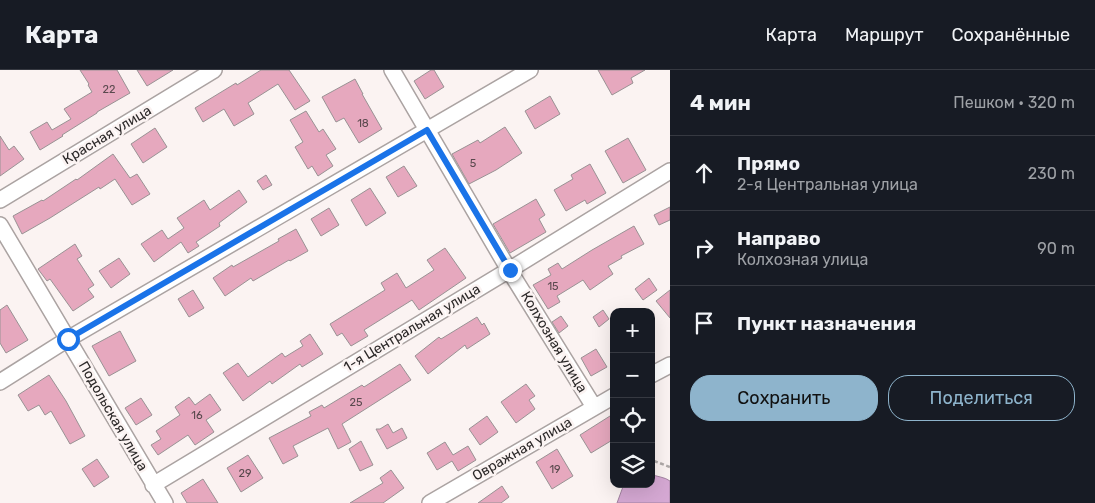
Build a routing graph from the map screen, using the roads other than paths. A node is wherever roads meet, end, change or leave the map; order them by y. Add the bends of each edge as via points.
1 (214, 70) edge
2 (392, 70) edge
3 (530, 70) edge
4 (427, 130) junction
5 (670, 171) edge
6 (0, 200) edge
7 (0, 225) edge
8 (510, 270) junction
9 (68, 339) junction
10 (670, 365) edge
11 (655, 373) edge
12 (0, 382) edge
13 (610, 398) edge
14 (594, 407) junction
15 (153, 485) junction
16 (165, 503) edge
17 (430, 503) edge

1 - 6 street, Красная улица
2 - 4 street, Колхозная улица
3 - 4 street
4 - 8 street, Колхозная улица
4 - 9 street
5 - 8 street, 1-я Центральная улица
7 - 9 street, Подольская улица
8 - 14 street, Колхозная улица
8 - 15 street, 1-я Центральная улица
9 - 12 street
9 - 15 street, Подольская улица
10 - 11 street
13 - 14 street, Овражная улица
14 - 17 street, Овражная улица
15 - 16 street, Подольская улица

